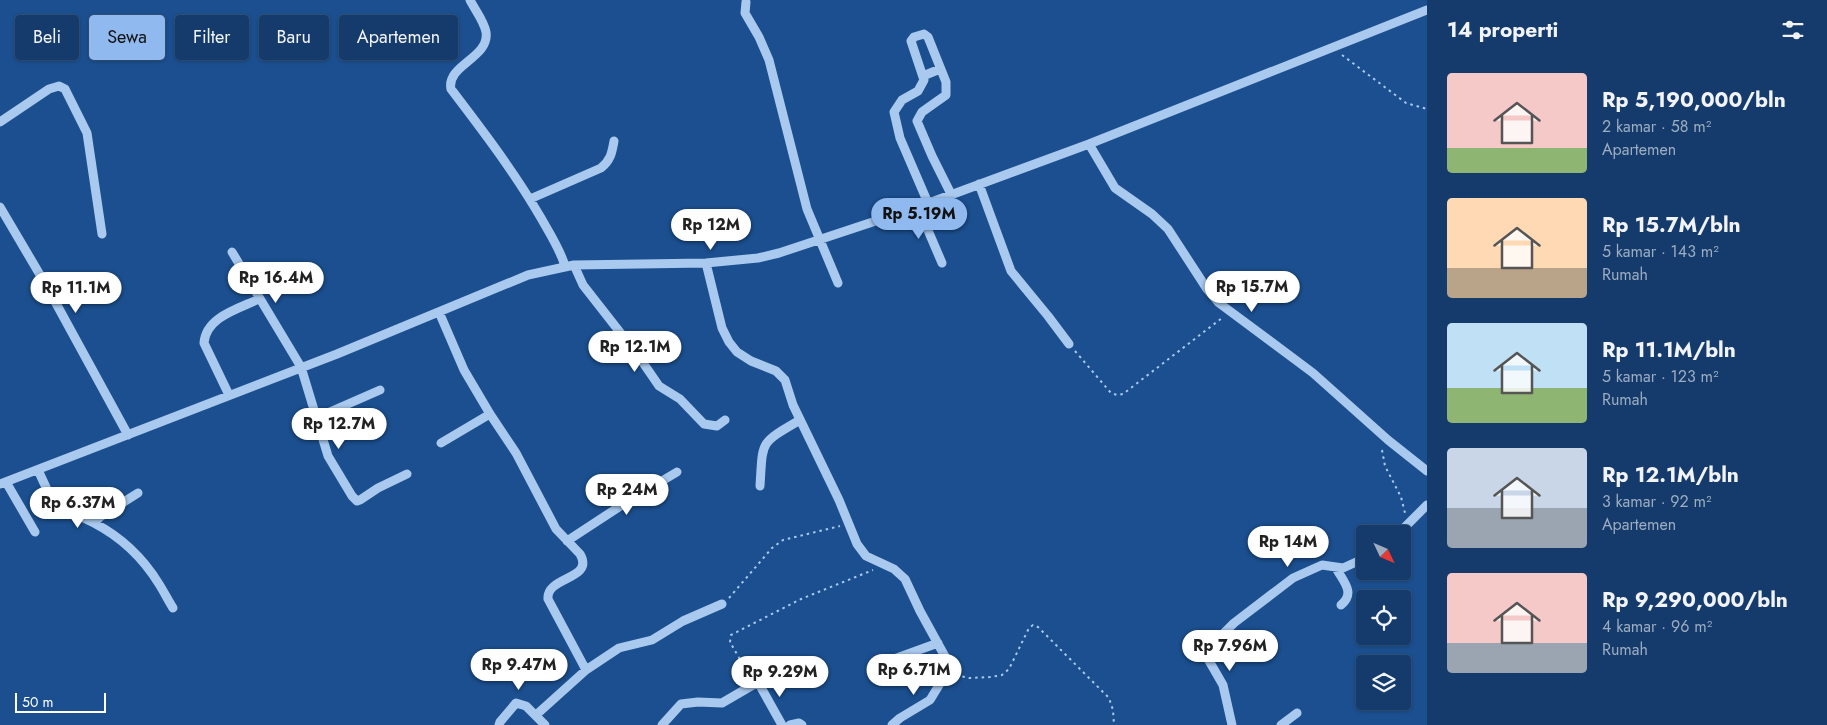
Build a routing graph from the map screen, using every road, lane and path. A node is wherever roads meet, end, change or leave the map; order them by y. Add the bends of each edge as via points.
1 (470, 0) edge
2 (746, 2) dead end
3 (1427, 10) edge
4 (1332, 48) junction
5 (940, 68) junction
6 (922, 76) junction
7 (1427, 109) edge
8 (0, 122) edge
9 (614, 141) dead end
10 (1089, 144) junction
11 (979, 184) junction
12 (951, 194) junction
13 (530, 199) junction
14 (928, 203) junction
15 (0, 207) edge
16 (918, 207) junction
17 (102, 234) dead end
18 (820, 240) junction
19 (232, 252) dead end
20 (706, 263) junction
21 (942, 263) dead end
22 (570, 266) junction
23 (838, 283) dead end
24 (259, 299) junction
25 (439, 312) junction
26 (1230, 312) junction
27 (1069, 344) joint
28 (301, 367) junction
29 (380, 390) dead end
30 (229, 395) junction
31 (490, 414) junction
32 (316, 418) junction
33 (725, 420) dead end
34 (800, 420) junction
35 (128, 435) junction
36 (1382, 435) junction
37 (441, 443) dead end
38 (38, 470) junction
39 (1427, 471) edge
40 (677, 472) dead end
41 (407, 474) dead end
42 (3, 483) edge
43 (760, 486) dead end
44 (138, 493) dead end
45 (1427, 505) edge
46 (94, 523) junction
47 (849, 524) junction
48 (1406, 525) joint
49 (35, 532) dead end
50 (567, 542) junction
51 (1356, 562) edge
52 (886, 565) junction
53 (1336, 568) junction
54 (722, 604) joint
55 (1341, 605) dead end
56 (173, 608) dead end
57 (938, 643) junction
58 (894, 659) dead end
59 (586, 670) junction
60 (947, 672) junction
61 (758, 682) junction
62 (1297, 713) dead end
63 (536, 715) junction
64 (499, 725) edge
65 (545, 725) edge
66 (662, 725) edge
67 (782, 725) edge
68 (790, 725) edge
69 (802, 725) edge
70 (892, 725) edge
71 (1114, 725) edge
72 (1232, 725) edge
73 (1281, 725) edge

1 - 13 street via 486,29 486,42 454,74 451,89
2 - 18 street via 745,13 769,60 807,210
3 - 4 street
4 - 7 path via 1406,103
4 - 10 street
5 - 6 street
5 - 6 street via 928,37 924,34 914,37 911,41
5 - 12 street via 946,82 946,95 922,112 916,121
6 - 14 street via 924,80 918,90 902,100 894,112 900,138
8 - 17 street via 49,88 60,86 65,89 87,133
9 - 13 street via 608,163 601,168
10 - 11 street
10 - 26 street via 1114,188 1168,229 1207,289
11 - 12 street
11 - 27 street via 1011,271
12 - 14 street
13 - 22 street
14 - 16 street
15 - 35 street
16 - 18 street
16 - 21 street
18 - 20 street via 758,258
18 - 23 street
19 - 24 street
20 - 22 street
20 - 34 street via 722,328 729,342 751,361 782,375
22 - 25 street via 528,275
22 - 33 street via 659,386 680,399 704,424 717,426
24 - 28 street
24 - 30 street via 212,323 205,334 204,344
25 - 28 street
25 - 31 street via 464,370
26 - 27 path via 1123,394 1111,393
26 - 36 street via 1313,373
28 - 30 street
28 - 32 street
29 - 32 street
30 - 35 street
31 - 37 street
31 - 50 street via 516,453 556,529
32 - 41 street via 332,464 354,499 360,500
34 - 43 street via 766,442 762,449
34 - 47 street
35 - 38 street
36 - 39 street
36 - 48 path via 1383,460 1401,497
38 - 42 street
38 - 46 street via 57,505
40 - 50 street
42 - 49 street
44 - 46 street
45 - 48 street
46 - 56 street via 110,532 142,561
47 - 52 street via 866,556
47 - 54 path via 778,543
50 - 59 street via 583,559 581,569 552,587 548,599
51 - 53 street
52 - 57 street via 905,579
52 - 61 path via 800,599 732,635 730,642
53 - 55 street via 1349,591 1348,598
53 - 72 street via 1322,565 1293,578 1219,638 1208,659 1223,685
54 - 59 street via 683,621 652,640 619,648
57 - 58 street
57 - 60 street via 948,662
59 - 63 street
60 - 70 street via 930,700
60 - 71 path via 969,678 1002,675 1009,669 1033,625 1109,698
61 - 66 street via 722,703 681,704
61 - 67 street
62 - 73 street
63 - 64 street via 526,706 516,703
63 - 65 street
68 - 69 street

